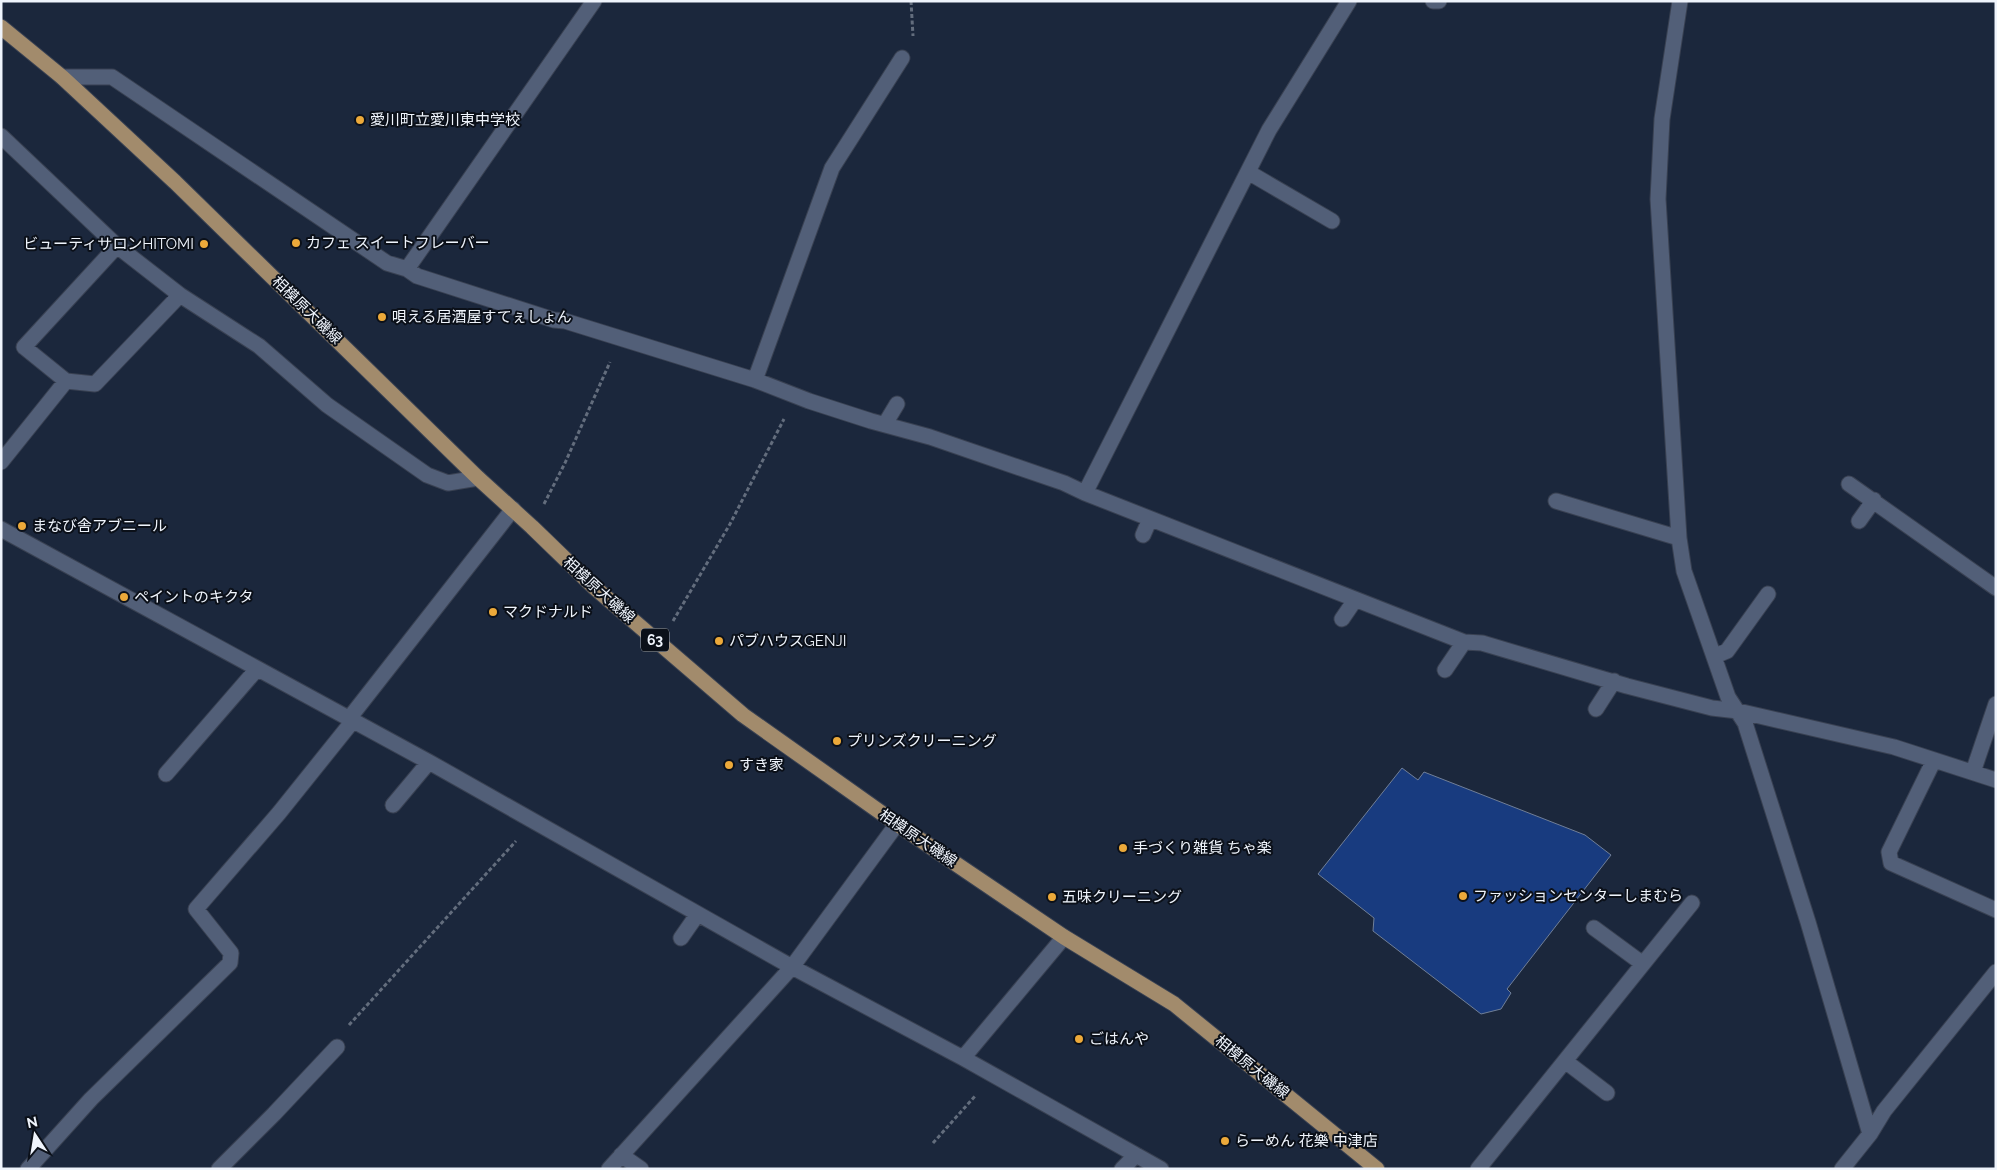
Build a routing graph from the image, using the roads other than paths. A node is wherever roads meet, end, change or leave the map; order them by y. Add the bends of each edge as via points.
1 (594, 1) edge
2 (1349, 1) edge
3 (1433, 1) edge
4 (1438, 1) edge
5 (1680, 1) edge
6 (1, 27) edge
7 (902, 58) road end
8 (62, 77) junction
9 (1, 136) edge
10 (1248, 172) junction
11 (1332, 221) dead end
12 (117, 246) junction
13 (407, 269) junction
14 (180, 295) junction
15 (755, 380) junction
16 (66, 381) junction
17 (897, 404) dead end
18 (885, 424) junction
19 (1, 462) edge
20 (478, 478) junction
21 (1849, 484) dead end
22 (1085, 494) junction
23 (1874, 500) junction
24 (1556, 501) dead end
25 (513, 509) junction
26 (1150, 519) junction
27 (1859, 522) dead end
28 (3, 534) edge
29 (1143, 535) dead end
30 (1679, 538) junction
31 (1996, 588) edge
32 (1768, 594) dead end
33 (1355, 600) junction
34 (1342, 620) dead end
35 (1464, 642) junction
36 (1715, 656) junction
37 (257, 669) junction
38 (1445, 670) dead end
39 (1614, 681) junction
40 (1996, 704) edge
41 (1596, 709) dead end
42 (1738, 710) junction
43 (352, 722) junction
44 (1934, 760) junction
45 (429, 762) junction
46 (1973, 772) junction
47 (166, 774) dead end
48 (1996, 780) edge
49 (393, 805) dead end
50 (897, 824) junction
51 (1692, 903) dead end
52 (1996, 910) edge
53 (697, 914) junction
54 (1594, 928) dead end
55 (1064, 937) junction
56 (681, 938) dead end
57 (1643, 964) junction
58 (792, 967) junction
59 (1996, 972) edge
60 (337, 1047) road end
61 (963, 1058) junction
62 (1565, 1060) junction
63 (1607, 1093) dead end
64 (1870, 1134) junction
65 (621, 1155) junction
66 (1136, 1155) junction
67 (28, 1169) edge
68 (219, 1169) edge
69 (609, 1169) edge
70 (642, 1169) edge
71 (1122, 1169) edge
72 (1161, 1169) edge
73 (1378, 1169) edge
74 (1478, 1169) edge
75 (1842, 1169) edge

1 - 13 street
2 - 10 street
3 - 4 street
5 - 30 street via 1662,119 1658,199
6 - 8 main road, 相模原大磯線 / 63
7 - 15 street via 832,168
8 - 13 street via 112,77 387,263
8 - 20 main road, 相模原大磯線 / 63 via 175,182
9 - 12 street
10 - 11 street
10 - 22 street
12 - 14 street
12 - 16 street via 24,347
13 - 15 street via 417,276 554,320
14 - 16 street via 95,384
14 - 20 street via 259,346 327,405 427,475 448,483
15 - 18 street via 809,401
16 - 19 street
17 - 18 street
18 - 22 street via 1064,483
20 - 25 main road, 相模原大磯線 / 63
21 - 23 street
22 - 26 street
23 - 27 street
23 - 31 street
24 - 30 street
25 - 43 street via 351,716
25 - 50 main road, 相模原大磯線 / 63 via 594,587 743,715
26 - 29 street
26 - 33 street
28 - 37 street
30 - 36 street via 1684,570
32 - 36 street via 1726,651
33 - 34 street
33 - 35 street
35 - 38 street
35 - 39 street via 1482,643
36 - 42 street via 1728,697
37 - 43 street
37 - 47 street
39 - 41 street
39 - 42 street via 1712,708
40 - 46 street
42 - 44 street via 1894,747
42 - 64 street via 1745,723 1808,922
43 - 45 street
43 - 67 street via 196,909 231,952 230,963 92,1099
44 - 46 street
44 - 52 street via 1889,852 1891,863
45 - 49 street
45 - 53 street
46 - 48 street
50 - 55 main road, 相模原大磯線 / 63
50 - 58 street
51 - 57 street
53 - 56 street
53 - 58 street
54 - 57 street
55 - 61 street
55 - 73 main road, 相模原大磯線 / 63 via 1174,1004
57 - 62 street
58 - 61 street
58 - 65 street
59 - 64 street via 1884,1111
60 - 68 street
61 - 66 street
62 - 63 street
62 - 74 street
64 - 75 street
65 - 69 street
65 - 70 street
66 - 71 street
66 - 72 street

